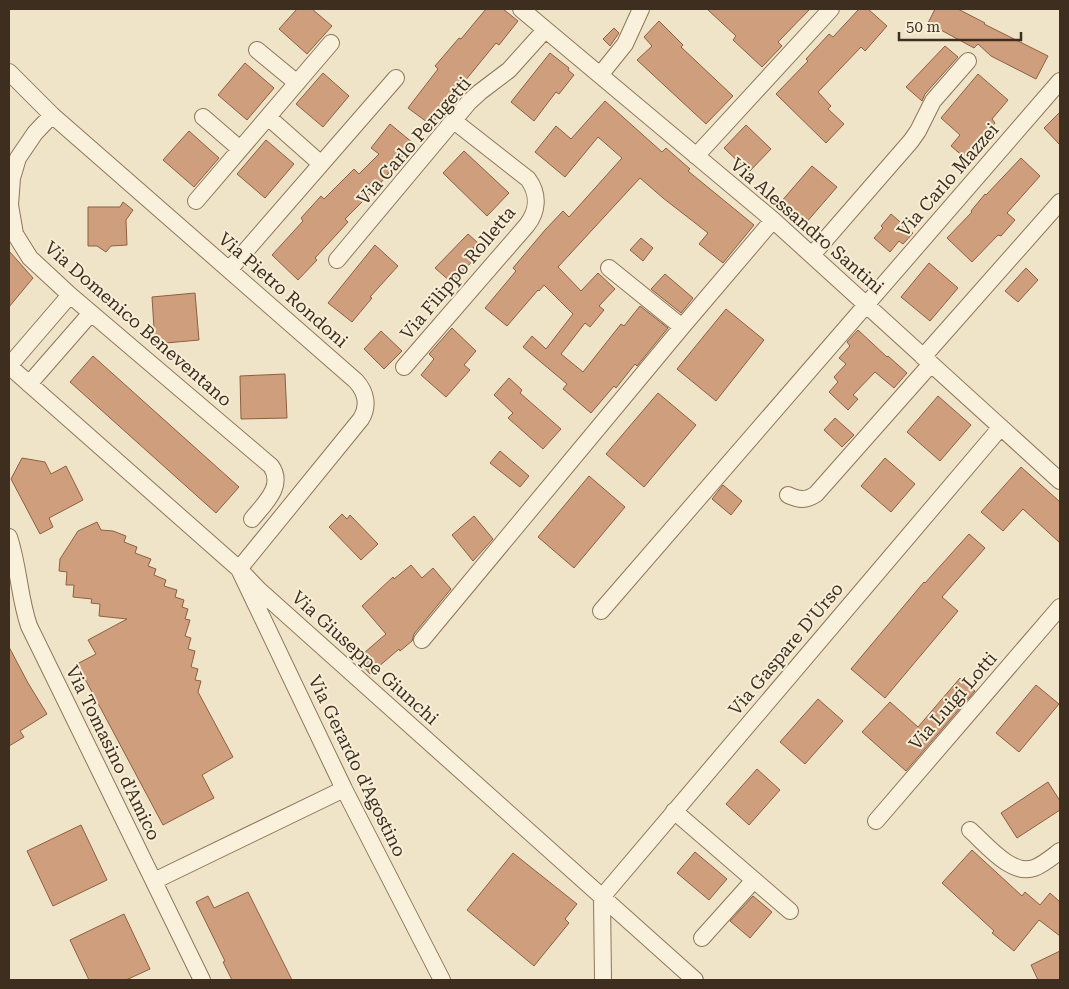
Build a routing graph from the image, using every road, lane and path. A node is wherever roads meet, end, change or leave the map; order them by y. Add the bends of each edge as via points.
1 (521, 9) edge
2 (641, 9) edge
3 (832, 9) edge
4 (545, 30) junction
5 (331, 43) dead end
6 (257, 50) dead end
7 (968, 61) dead end
8 (9, 72) edge
9 (600, 75) junction
10 (396, 78) dead end
11 (1060, 81) edge
12 (297, 83) junction
13 (52, 115) junction
14 (203, 117) dead end
15 (268, 117) junction
16 (454, 120) junction
17 (240, 149) junction
18 (696, 156) junction
19 (321, 164) junction
20 (196, 201) dead end
21 (1060, 202) edge
22 (773, 220) junction
23 (812, 254) junction
24 (337, 260) dead end
25 (609, 268) dead end
26 (229, 270) junction
27 (70, 295) junction
28 (865, 304) junction
29 (91, 312) junction
30 (682, 327) junction
31 (927, 361) junction
32 (9, 366) edge
33 (404, 367) dead end
34 (29, 384) junction
35 (1001, 427) junction
36 (1060, 479) edge
37 (788, 495) dead end
38 (252, 519) dead end
39 (9, 537) edge
40 (239, 569) junction
41 (1060, 608) edge
42 (601, 611) dead end
43 (422, 640) dead end
44 (344, 789) junction
45 (674, 811) junction
46 (876, 821) dead end
47 (970, 830) dead end
48 (1060, 851) edge
49 (754, 880) junction
50 (154, 881) junction
51 (602, 897) junction
52 (790, 911) dead end
53 (702, 938) dead end
54 (202, 980) edge
55 (442, 980) edge
56 (603, 980) edge
57 (695, 980) edge

1 - 4 street, Via Alessandro Santini
2 - 9 street via 625,44
3 - 18 street
4 - 9 street, Via Alessandro Santini
4 - 16 street, Via Carlo Perugetti via 509,70 474,97
5 - 12 street
6 - 12 street
7 - 23 street via 933,101 911,141
8 - 13 street, Via Pietro Rondoni
9 - 18 street, Via Alessandro Santini
10 - 19 street
11 - 28 street, Via Carlo Mazzei
12 - 15 street
13 - 26 street, Via Pietro Rondoni
13 - 27 street, Via Domenico Beneventano via 18,158 12,178 10,205 15,234 30,258
14 - 17 street
15 - 17 street
15 - 19 street
16 - 24 street, Via Carlo Perugetti
16 - 33 street, Via Filippo Rolletta via 528,179 535,191 535,210 527,225
17 - 20 street
18 - 22 street, Via Alessandro Santini
19 - 26 street
21 - 31 street
22 - 23 street, Via Alessandro Santini
22 - 30 street
23 - 28 street, Via Alessandro Santini
25 - 30 street
26 - 40 street, Via Pietro Rondoni via 356,381 366,407 358,423
27 - 29 street, Via Domenico Beneventano
27 - 32 street
28 - 31 street, Via Alessandro Santini
28 - 42 street, Via Carlo Mazzei
29 - 34 street
29 - 38 street, Via Domenico Beneventano via 273,468 276,487
30 - 43 street
31 - 35 street, Via Alessandro Santini
31 - 37 street via 816,494 808,499
32 - 34 street, Via Giuseppe Giunchi
34 - 40 street, Via Giuseppe Giunchi
35 - 36 street, Via Alessandro Santini
35 - 45 street, Via Gaspare D'Urso
39 - 50 street, Via Tomasino d'Amico via 29,626
40 - 44 street, Via Gerardo d'Agostino
40 - 51 street, Via Giuseppe Giunchi via 266,597
41 - 46 street, Via Luigi Lotti
44 - 50 street
44 - 55 street, Via Gerardo d'Agostino
45 - 49 street
45 - 51 street, Via Gaspare D'Urso
47 - 48 street via 1018,869 1033,868
49 - 52 street
49 - 53 street
50 - 54 street, Via Tomasino d'Amico
51 - 56 street
51 - 57 street, Via Giuseppe Giunchi

